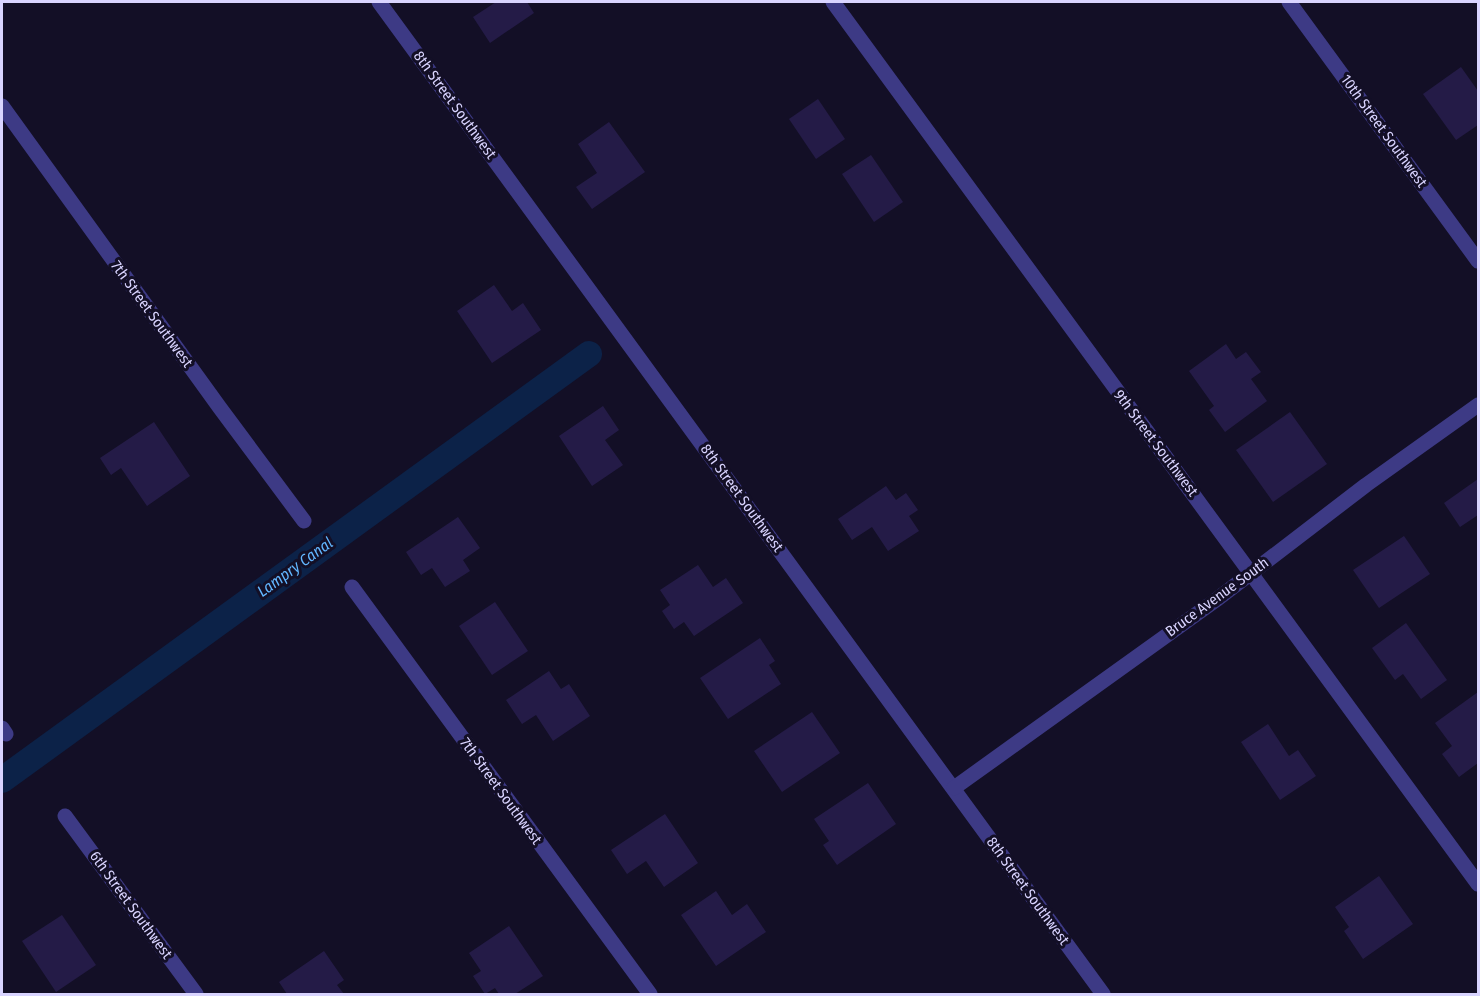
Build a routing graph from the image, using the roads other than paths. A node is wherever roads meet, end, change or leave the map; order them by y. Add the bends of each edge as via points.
1 (833, 2) edge
2 (1289, 2) edge
3 (384, 3) edge
4 (2, 106) edge
5 (1479, 261) edge
6 (1479, 405) edge
7 (304, 521) dead end
8 (1251, 573) junction
9 (352, 587) dead end
10 (954, 788) junction
11 (65, 816) dead end
12 (1479, 884) edge
13 (196, 994) edge
14 (650, 994) edge
15 (1103, 994) edge

1 - 8 street, 9th Street Southwest
2 - 5 street, 10th Street Southwest
3 - 10 street, 8th Street Southwest
4 - 7 street, 7th Street Southwest
6 - 8 street, Bruce Avenue South
8 - 10 street, Bruce Avenue South
8 - 12 street, 9th Street Southwest
9 - 14 street, 7th Street Southwest
10 - 15 street, 8th Street Southwest
11 - 13 street, 6th Street Southwest

